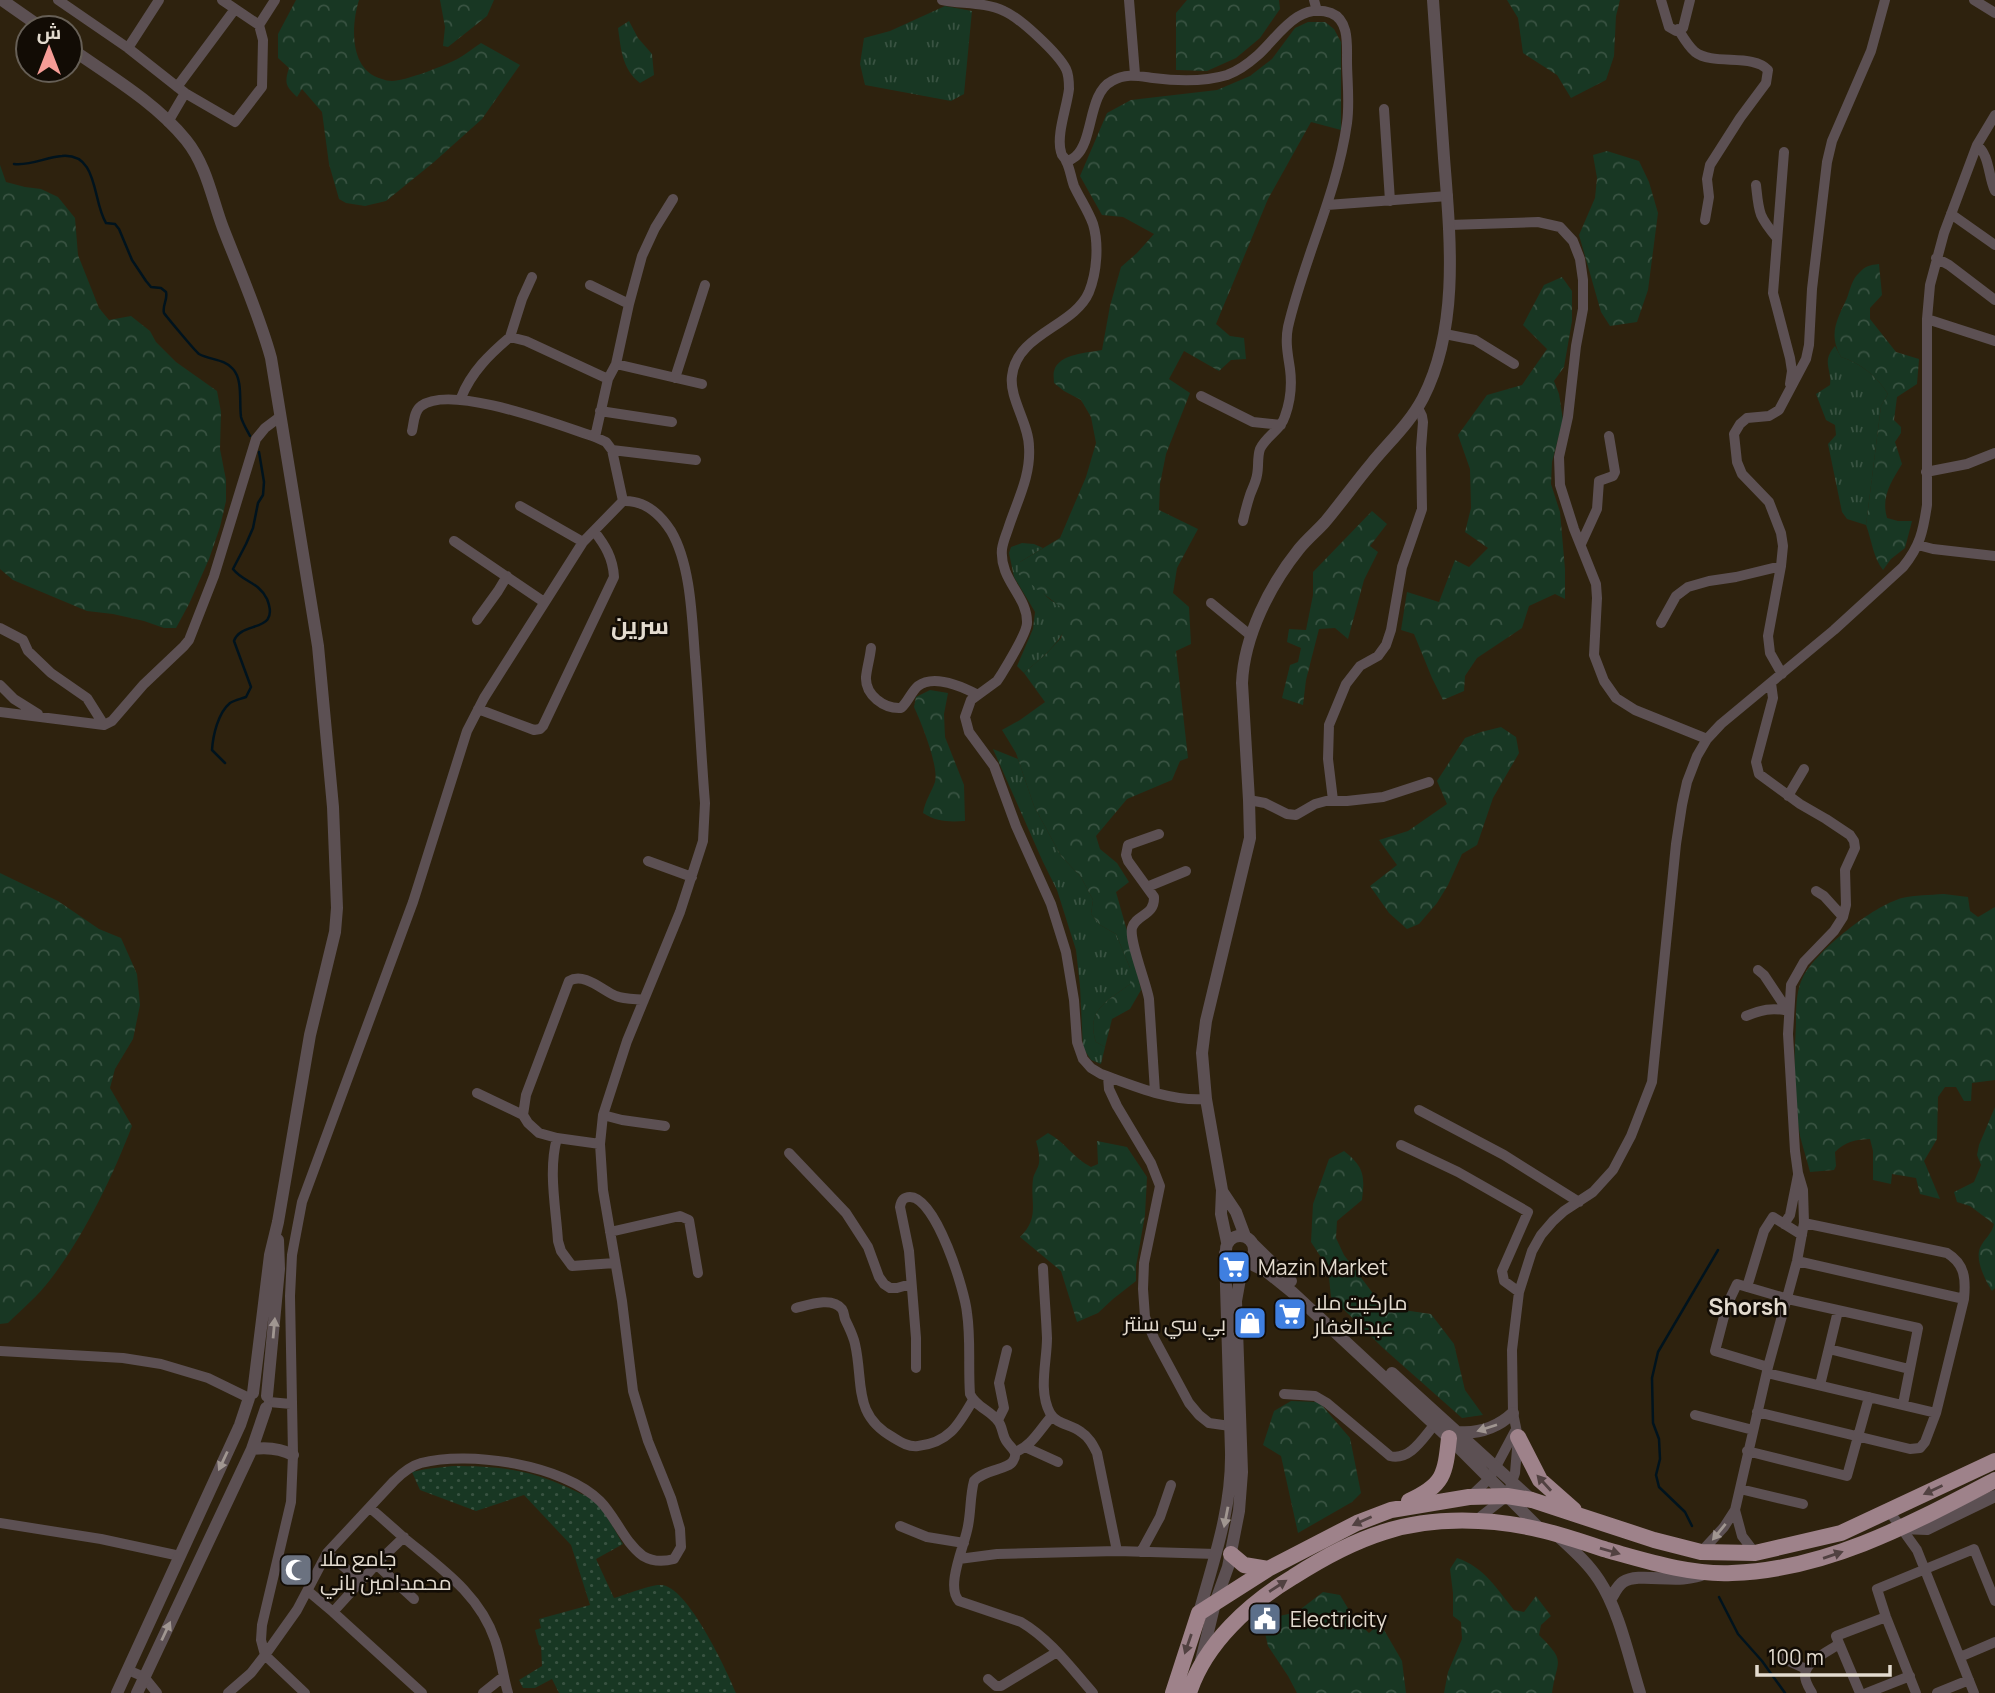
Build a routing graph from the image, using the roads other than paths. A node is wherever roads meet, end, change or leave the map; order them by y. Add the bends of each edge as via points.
1 (2, 0) edge
2 (58, 0) edge
3 (159, 0) edge
4 (222, 0) edge
5 (275, 0) edge
6 (942, 0) edge
7 (1129, 0) edge
8 (1433, 0) edge
9 (1661, 0) edge
10 (1690, 0) edge
11 (1885, 0) edge
12 (1974, 0) edge
13 (1315, 5) edge
14 (235, 9) junction
15 (1994, 11) edge
16 (22, 14) edge
17 (259, 25) junction
18 (1678, 29) junction
19 (128, 48) junction
20 (84, 58) edge
21 (1135, 74) junction
22 (181, 90) junction
23 (1384, 109) dead end
24 (1995, 114) edge
25 (169, 122) junction
26 (1976, 145) junction
27 (1784, 152) dead end
28 (1067, 162) junction
29 (1756, 185) dead end
30 (1995, 191) edge
31 (1448, 196) junction
32 (673, 199) dead end
33 (1390, 201) junction
34 (1327, 205) junction
35 (1951, 214) junction
36 (1704, 220) dead end
37 (1449, 225) junction
38 (1777, 238) junction
39 (1995, 245) edge
40 (1936, 258) junction
41 (532, 276) dead end
42 (590, 285) dead end
43 (705, 285) dead end
44 (1995, 300) edge
45 (629, 304) junction
46 (1927, 319) junction
47 (1445, 334) junction
48 (510, 337) junction
49 (1995, 341) edge
50 (616, 364) junction
51 (1514, 364) dead end
52 (675, 378) junction
53 (608, 379) junction
54 (702, 384) dead end
55 (1789, 391) junction
56 (1201, 396) dead end
57 (461, 398) junction
58 (1418, 408) junction
59 (600, 411) junction
60 (281, 416) junction
61 (672, 422) dead end
62 (1282, 425) junction
63 (412, 431) dead end
64 (1609, 436) dead end
65 (595, 438) junction
66 (612, 450) junction
67 (1995, 453) edge
68 (696, 460) dead end
69 (1926, 471) junction
70 (623, 501) junction
71 (520, 506) dead end
72 (1243, 521) dead end
73 (594, 531) junction
74 (454, 541) dead end
75 (583, 542) junction
76 (1581, 544) junction
77 (1919, 545) junction
78 (1995, 555) edge
79 (1781, 566) junction
80 (507, 576) junction
81 (544, 602) junction
82 (1211, 603) dead end
83 (477, 620) dead end
84 (1661, 623) dead end
85 (0, 628) edge
86 (1250, 635) junction
87 (871, 648) dead end
88 (1782, 674) junction
89 (1771, 683) junction
90 (0, 685) edge
91 (978, 695) junction
92 (478, 709) junction
93 (0, 712) edge
94 (43, 717) junction
95 (104, 725) junction
96 (1707, 739) junction
97 (1804, 769) dead end
98 (1429, 782) dead end
99 (1788, 796) junction
100 (1249, 800) junction
101 (1333, 800) junction
102 (1159, 834) dead end
103 (648, 861) dead end
104 (1186, 870) dead end
105 (692, 877) junction
106 (1147, 887) junction
107 (1816, 891) dead end
108 (1843, 917) junction
109 (1758, 970) dead end
110 (644, 1000) junction
111 (1788, 1011) junction
112 (1746, 1016) dead end
113 (1108, 1077) junction
114 (1155, 1092) junction
115 (477, 1093) dead end
116 (1206, 1100) junction
117 (1419, 1111) dead end
118 (523, 1115) junction
119 (603, 1115) junction
120 (665, 1126) dead end
121 (557, 1138) junction
122 (600, 1144) junction
123 (1401, 1145) dead end
124 (789, 1153) dead end
125 (1798, 1173) junction
126 (1222, 1190) junction
127 (1579, 1202) junction
128 (278, 1222) junction
129 (1804, 1223) junction
130 (1784, 1224) junction
131 (610, 1232) junction
132 (1802, 1235) junction
133 (1249, 1240) junction
134 (1226, 1247) junction
135 (1797, 1261) junction
136 (1247, 1262) junction
137 (615, 1263) junction
138 (1043, 1268) dead end
139 (698, 1273) dead end
140 (911, 1284) junction
141 (1747, 1287) junction
142 (1519, 1292) junction
143 (1788, 1299) junction
144 (1964, 1299) junction
145 (796, 1308) dead end
146 (1838, 1311) junction
147 (1829, 1349) junction
148 (1007, 1350) dead end
149 (0, 1351) edge
150 (916, 1368) dead end
151 (1909, 1369) junction
152 (1768, 1370) junction
153 (1820, 1385) junction
154 (1284, 1394) dead end
155 (251, 1396) junction
156 (1869, 1397) junction
157 (973, 1400) junction
158 (267, 1402) junction
159 (291, 1404) junction
160 (1903, 1404) junction
161 (1757, 1412) junction
162 (1513, 1413) junction
163 (1936, 1413) junction
164 (1695, 1415) dead end
165 (1052, 1416) junction
166 (998, 1420) junction
167 (1435, 1424) junction
168 (1230, 1426) junction
169 (1753, 1430) junction
170 (1517, 1434) junction
171 (1453, 1435) junction
172 (1859, 1436) junction
173 (252, 1449) junction
174 (1020, 1450) junction
175 (1747, 1451) junction
176 (293, 1455) junction
177 (1995, 1461) edge
178 (1058, 1462) dead end
179 (1493, 1473) junction
180 (1995, 1480) edge
181 (1171, 1485) dead end
182 (1740, 1489) junction
183 (1510, 1490) junction
184 (1995, 1496) edge
185 (1469, 1497) junction
186 (1803, 1504) dead end
187 (370, 1508) junction
188 (1391, 1510) junction
189 (1735, 1510) junction
190 (1889, 1511) junction
191 (1584, 1518) junction
192 (1475, 1521) junction
193 (0, 1523) edge
194 (900, 1526) dead end
195 (1901, 1528) junction
196 (1541, 1530) junction
197 (1558, 1535) junction
198 (404, 1537) junction
199 (964, 1543) junction
200 (1117, 1551) junction
201 (1142, 1552) junction
202 (1701, 1552) junction
203 (327, 1553) junction
204 (1755, 1553) junction
205 (1224, 1554) junction
206 (180, 1556) junction
207 (959, 1559) junction
208 (376, 1564) junction
209 (1268, 1569) junction
210 (1923, 1570) junction
211 (1707, 1572) junction
212 (361, 1581) junction
213 (308, 1591) junction
214 (414, 1599) dead end
215 (1610, 1600) junction
216 (1995, 1601) edge
217 (1208, 1609) junction
218 (333, 1612) junction
219 (1886, 1617) junction
220 (1236, 1619) junction
221 (1995, 1643) edge
222 (1839, 1644) junction
223 (1057, 1653) junction
224 (265, 1655) junction
225 (1960, 1657) junction
226 (1782, 1658) dead end
227 (1806, 1669) junction
228 (128, 1670) junction
229 (1199, 1672) junction
230 (1910, 1676) junction
231 (144, 1677) junction
232 (503, 1677) junction
233 (988, 1679) dead end
234 (1969, 1680) junction
235 (117, 1693) edge
236 (137, 1693) edge
237 (157, 1693) edge
238 (228, 1693) edge
239 (305, 1693) edge
240 (422, 1693) edge
241 (482, 1693) edge
242 (508, 1693) edge
243 (1093, 1693) edge
244 (1173, 1693) edge
245 (1189, 1693) edge
246 (1640, 1693) edge
247 (1812, 1693) edge
248 (1860, 1693) edge
249 (1867, 1693) edge
250 (1916, 1693) edge
251 (1937, 1693) edge
252 (1974, 1693) edge

1 - 16 street
2 - 19 street
3 - 19 street
4 - 14 street
5 - 17 street
6 - 28 street via 1005,11 1053,51 1069,81 1060,138 1060,154
7 - 21 street
8 - 31 street
9 - 18 street via 1669,27
10 - 18 street
11 - 55 street via 1871,51 1832,141 1823,187 1807,359
12 - 15 street
13 - 21 street via 1285,26 1259,55 1228,74 1186,80
13 - 34 street via 1340,20 1346,40 1346,125
14 - 17 street
14 - 22 street
17 - 22 street via 263,40 261,87 235,122
18 - 36 street via 1695,52 1768,70 1766,83 1710,165
19 - 22 street
20 - 25 street
21 - 28 street via 1112,81 1102,90 1083,145
22 - 25 street
23 - 33 street
24 - 26 street
25 - 60 street via 189,144 207,180 263,327
26 - 30 street via 1986,157
26 - 35 street
27 - 38 street
28 - 91 street via 1093,225 1093,280 1080,305 1037,338 1012,374 1030,446 1028,473 1002,548 1004,570 1023,604 1027,625 997,681
29 - 38 street via 1758,209
31 - 33 street
31 - 37 street
32 - 45 street via 642,256
33 - 34 street
34 - 62 street via 1288,328 1289,397
35 - 39 street
35 - 40 street
37 - 47 street
37 - 76 street via 1538,222 1560,227 1573,241 1580,259 1583,309 1559,457 1560,485
38 - 55 street via 1773,293 1790,358
40 - 44 street
40 - 46 street
41 - 48 street
42 - 45 street
43 - 52 street
45 - 50 street
46 - 49 street
46 - 69 street
47 - 51 street via 1475,340
47 - 58 street
48 - 53 street
48 - 57 street via 479,366
50 - 52 street
50 - 53 street
52 - 54 street
53 - 59 street
55 - 79 street via 1775,414 1747,418 1734,434 1742,474 1769,502 1776,518 1783,546
56 - 62 street via 1253,422
57 - 63 street via 421,406
57 - 65 street
58 - 86 street via 1299,548
58 - 101 street via 1423,422 1422,509 1402,567 1386,645 1346,684 1329,725
59 - 61 street
59 - 65 street
60 - 95 street via 256,439 189,640
60 - 128 street via 318,646 337,908
62 - 72 street via 1261,447
64 - 76 street via 1615,472 1599,481 1597,509
65 - 66 street
66 - 68 street
66 - 70 street
67 - 69 street via 1960,466
69 - 77 street via 1927,505
70 - 73 street
70 - 105 street via 645,505 659,515 684,563 705,803 703,841
71 - 75 street
73 - 75 street
73 - 92 street via 609,553 614,577 543,726 534,730
74 - 80 street
75 - 81 street
76 - 96 street via 1596,584 1594,655 1604,681 1616,698 1635,710
77 - 78 street
77 - 88 street via 1903,567
79 - 84 street via 1688,587 1676,596
79 - 88 street via 1768,636 1770,653
80 - 81 street
80 - 83 street
81 - 92 street
82 - 86 street
85 - 95 street via 23,639 28,651 51,673 88,698
86 - 100 street via 1242,666
87 - 91 street via 867,685 885,705 901,708 924,683 946,682
88 - 89 street
89 - 96 street
89 - 99 street via 1773,698 1756,769
90 - 94 street
91 - 113 street via 965,717 970,732 994,766 1051,904 1061,933 1083,1059
92 - 159 street via 302,1202 290,1286
93 - 94 street
94 - 95 street
96 - 127 street via 1686,782 1682,805 1652,1082 1613,1170
97 - 99 street
98 - 101 street via 1383,797
99 - 108 street via 1854,841 1845,870
100 - 101 street via 1296,815
100 - 116 street via 1250,838 1206,1021 1202,1053
102 - 106 street via 1126,848 1128,860
103 - 105 street
104 - 106 street
105 - 110 street
106 - 114 street via 1154,897 1153,907 1132,928 1149,999
107 - 108 street
108 - 111 street via 1804,962 1791,985
109 - 111 street
110 - 118 street via 618,996 581,978 569,981 526,1095
110 - 119 street
111 - 112 street via 1766,1009
111 - 125 street
113 - 114 street
113 - 168 street via 1117,1106 1160,1186 1144,1263 1145,1317 1189,1403 1209,1423
114 - 116 street via 1188,1101
115 - 118 street
116 - 126 street
117 - 127 street via 1504,1155
118 - 121 street via 539,1133
119 - 120 street
119 - 122 street
121 - 122 street
121 - 137 street via 554,1171 561,1251 572,1266
122 - 131 street
123 - 142 street via 1528,1212 1502,1271 1504,1281
124 - 140 street via 846,1213 884,1284 897,1288
125 - 129 street
125 - 130 street
126 - 133 street
126 - 134 street
127 - 142 street via 1541,1235
128 - 155 street
158 -> 128 street via 279,1269
129 - 132 street
129 - 144 street via 1947,1253 1961,1264
130 - 132 street
130 - 141 street via 1773,1217 1764,1231
131 - 137 street
131 - 139 street via 686,1218
132 - 135 street
133 - 134 street via 1233,1237
133 - 136 street via 1253,1256
133 - 171 street
134 - 136 street via 1227,1257 1234,1263
134 - 168 street
135 - 143 street
135 - 144 street
136 - 167 street via 1292,1292
136 - 205 street via 1236,1301 1242,1472 1239,1511
137 - 187 street via 633,1391 680,1530 681,1547 674,1559 664,1562 643,1556 600,1500 585,1489 504,1460 420,1464 404,1471
138 - 165 street via 1044,1388
140 - 150 street
140 - 157 street via 900,1207 905,1198 912,1197 926,1207 935,1222 961,1286
141 - 143 street
141 - 152 street via 1737,1284 1715,1351
142 - 162 street via 1512,1350
143 - 146 street
143 - 152 street
144 - 163 street
145 - 157 street via 826,1303 842,1309 856,1346 868,1417 902,1443 924,1446 941,1439 958,1427
146 - 147 street
146 - 151 street via 1918,1328
147 - 151 street
147 - 153 street
148 - 166 street via 999,1383 1004,1408
149 - 155 street via 162,1364
151 - 160 street
152 - 153 street
152 - 161 street
153 - 156 street
154 - 167 street via 1315,1396 1398,1458
155 - 158 street via 253,1409 260,1411
155 -> 206 street
156 - 160 street
156 - 172 street
157 - 166 street
158 - 159 street
158 - 173 street
159 - 176 street
160 - 163 street
161 - 169 street
161 - 172 street
162 - 170 street
162 -> 171 street via 1488,1429
163 - 172 street via 1920,1448
164 - 169 street
165 - 174 street
165 - 200 street via 1080,1431 1097,1453
166 - 174 street via 1004,1438
167 - 171 street
168 -> 205 street
169 - 175 street
170 - 179 street
170 - 183 street
191 -> 170 highway via 1540,1480
171 - 179 street
171 - 188 highway via 1437,1485
172 - 175 street via 1847,1476
173 - 176 street via 272,1448
231 -> 173 street
174 - 178 street
174 - 199 street via 1011,1464 984,1472 974,1481
175 - 182 street
176 - 224 street via 291,1502 262,1625
177 -> 190 highway
179 - 183 street
179 - 185 street
180 - 195 highway
181 - 201 street
182 - 186 street
182 - 189 street
183 - 185 highway
183 - 191 highway
183 - 192 street
183 - 196 street
184 - 195 street via 1927,1529
185 - 188 highway
187 - 198 street
187 - 203 street
188 -> 209 highway
189 -> 202 street
189 - 204 street via 1742,1536
190 - 195 street
190 - 204 highway via 1841,1533
191 - 202 highway
192 - 196 highway
220 -> 192 highway via 1290,1579 1362,1540 1402,1527
193 - 206 street
194 - 199 street
195 - 210 street via 1917,1550
211 -> 195 highway via 1776,1569 1827,1558
196 - 197 highway
197 -> 211 highway via 1653,1563
197 - 215 street via 1592,1570
198 - 208 street
198 - 232 street via 439,1564 480,1609 495,1640
199 - 207 street
200 - 201 street
200 - 207 street
201 - 205 street
202 - 204 highway
203 - 212 street
203 - 213 street
205 - 209 highway via 1244,1565
205 - 217 street
205 - 217 street via 1228,1567
206 - 228 street
207 - 223 street via 954,1587 959,1601 1021,1622
208 - 212 street
208 - 214 street
209 - 217 highway
210 - 216 street via 1974,1549
210 - 219 street via 1877,1589
210 - 225 street
211 - 215 street via 1684,1579 1630,1578
212 - 218 street
213 - 218 street
213 - 224 street
215 - 246 street
217 - 220 highway
217 - 229 street
217 -> 244 highway
218 - 240 street
219 - 222 street via 1836,1636
219 - 230 street
220 - 229 highway
221 - 225 street
222 - 227 street
222 - 248 street
223 - 233 street via 1001,1686
223 - 243 street
224 - 238 street
224 - 239 street
225 - 234 street
226 - 227 street
227 - 247 street
228 - 231 street
228 - 235 street
229 - 245 highway
230 - 249 street
230 - 250 street
231 - 236 street
231 - 237 street
232 - 241 street
232 - 242 street
234 - 251 street
234 - 252 street

